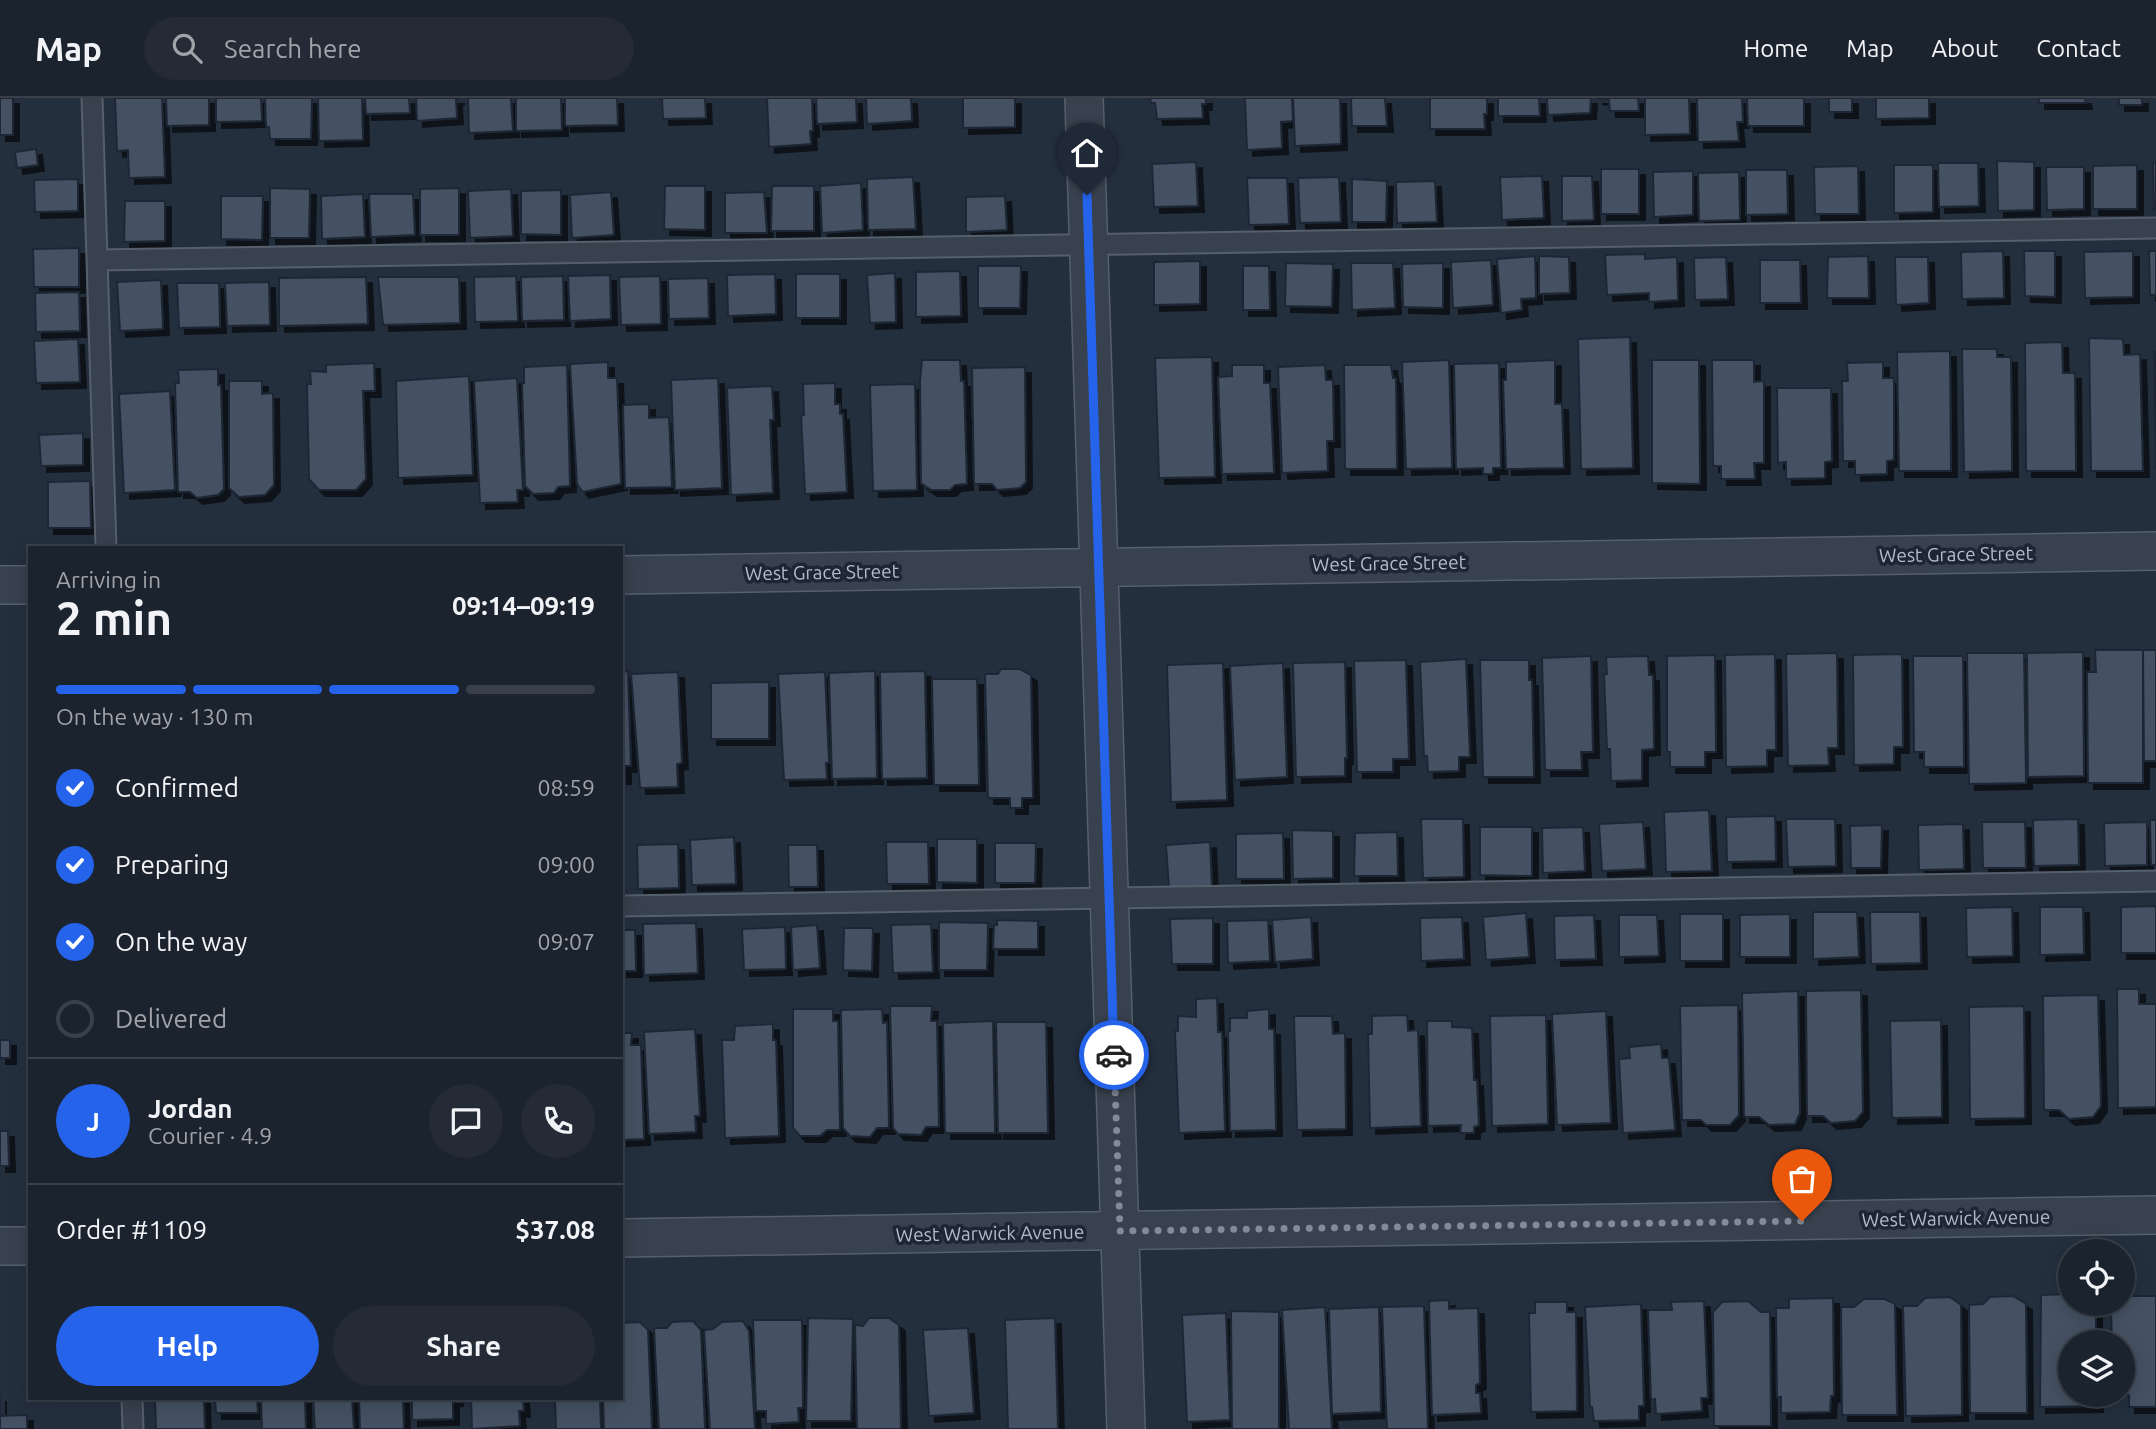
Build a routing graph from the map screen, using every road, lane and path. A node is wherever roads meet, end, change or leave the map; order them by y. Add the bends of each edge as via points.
1 (92, 98) edge
2 (1084, 98) edge
3 (2156, 228) edge
4 (1089, 244) junction
5 (97, 260) junction
6 (106, 546) edge
7 (2156, 551) edge
8 (1098, 568) junction
9 (623, 575) edge
10 (0, 585) edge
11 (28, 585) edge
12 (2156, 881) edge
13 (1109, 898) junction
14 (623, 906) edge
15 (2156, 1215) edge
16 (1120, 1231) junction
17 (623, 1238) edge
18 (0, 1246) edge
19 (28, 1246) edge
20 (132, 1400) edge
21 (133, 1429) edge
22 (1126, 1429) edge

1 - 5 lane
2 - 4 street
3 - 4 lane
4 - 5 lane
4 - 8 street
5 - 6 lane
7 - 8 street, West Grace Street
8 - 9 street, West Grace Street
8 - 13 street
10 - 11 street
12 - 13 lane
13 - 14 lane
13 - 16 street
15 - 16 street, West Warwick Avenue
16 - 17 street, West Warwick Avenue
16 - 22 street
18 - 19 street
20 - 21 lane

